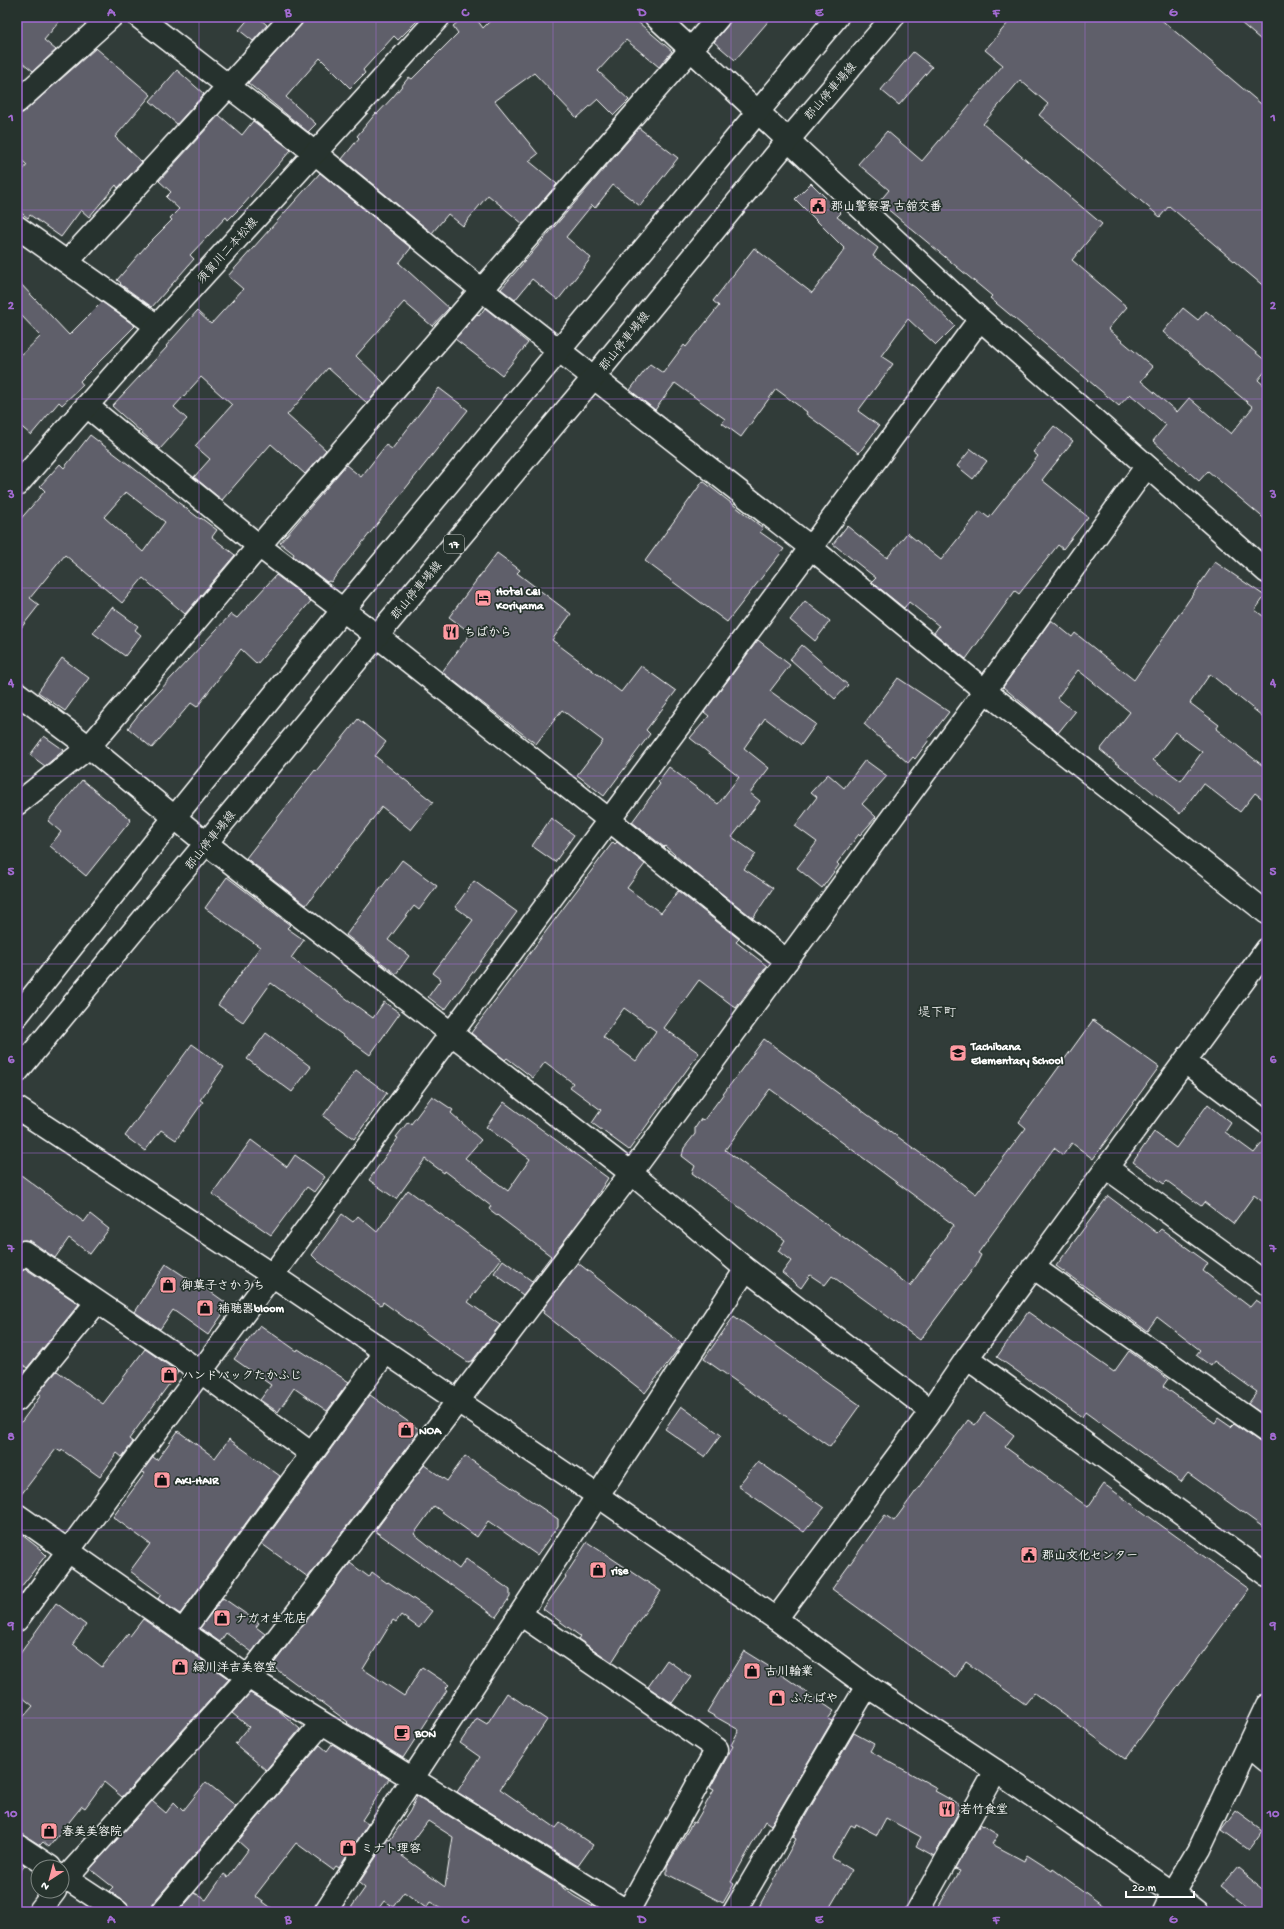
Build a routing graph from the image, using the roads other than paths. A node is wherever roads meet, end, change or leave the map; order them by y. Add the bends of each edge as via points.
1 (111, 17) edge
2 (139, 17) edge
3 (292, 17) edge
4 (656, 17) edge
5 (719, 17) edge
6 (837, 17) edge
7 (893, 17) edge
8 (432, 19) edge
9 (691, 50) junction
10 (228, 87) junction
11 (17, 102) edge
12 (758, 113) junction
13 (788, 139) junction
14 (315, 153) junction
15 (17, 226) edge
16 (67, 262) junction
17 (482, 290) junction
18 (980, 319) junction
19 (157, 326) junction
20 (560, 350) junction
21 (594, 377) junction
22 (87, 406) junction
23 (1146, 467) junction
24 (17, 485) edge
25 (259, 546) junction
26 (810, 547) junction
27 (1267, 572) edge
28 (342, 611) junction
29 (377, 636) junction
30 (985, 691) junction
31 (17, 693) edge
32 (89, 747) junction
33 (17, 804) edge
34 (174, 818) junction
35 (609, 820) junction
36 (206, 844) junction
37 (1267, 913) edge
38 (1267, 949) edge
39 (786, 961) junction
40 (17, 1016) edge
41 (451, 1034) junction
42 (1184, 1062) junction
43 (17, 1072) edge
44 (17, 1108) edge
45 (1267, 1123) edge
46 (1107, 1168) junction
47 (631, 1173) junction
48 (17, 1260) edge
49 (1033, 1267) junction
50 (746, 1269) junction
51 (272, 1275) junction
52 (1267, 1284) edge
53 (97, 1302) junction
54 (385, 1353) junction
55 (966, 1358) junction
56 (201, 1372) junction
57 (17, 1400) edge
58 (458, 1402) junction
59 (931, 1412) junction
60 (1267, 1432) edge
61 (312, 1454) junction
62 (598, 1496) junction
63 (17, 1515) edge
64 (68, 1551) junction
65 (1267, 1575) edge
66 (520, 1614) junction
67 (17, 1620) edge
68 (776, 1620) junction
69 (183, 1631) junction
70 (248, 1677) junction
71 (867, 1686) junction
72 (1267, 1705) edge
73 (322, 1723) junction
74 (1249, 1746) junction
75 (1267, 1761) edge
76 (996, 1771) junction
77 (412, 1779) junction
78 (17, 1845) edge
79 (35, 1859) edge
80 (70, 1866) edge
81 (70, 1884) edge
82 (47, 1899) edge
83 (1169, 1902) edge
84 (39, 1912) edge
85 (118, 1912) edge
86 (162, 1912) edge
87 (325, 1912) edge
88 (628, 1912) edge
89 (734, 1912) edge
90 (917, 1912) edge
91 (1197, 1912) edge

1 - 11 street
2 - 10 street
3 - 10 street
4 - 9 street
5 - 9 street
6 - 12 street
7 - 13 street, 郡山停車場線 / 17
8 - 14 street, 須賀川二本松線
9 - 12 street
9 - 17 street
10 - 14 street
10 - 16 street
12 - 13 street
12 - 20 street
13 - 18 street
13 - 21 street, 郡山停車場線 / 17
14 - 17 street
14 - 19 street, 須賀川二本松線
15 - 16 street
16 - 19 street
17 - 20 street
17 - 25 street
18 - 23 street
18 - 26 street
19 - 22 street, 須賀川二本松線
20 - 21 street
20 - 28 street
21 - 26 street
21 - 29 street, 郡山停車場線 / 17
22 - 24 street, 須賀川二本松線
22 - 25 street
23 - 27 street
23 - 30 street
25 - 28 street
25 - 32 street
26 - 30 street
26 - 35 street
28 - 29 street
28 - 34 street
29 - 35 street
29 - 36 street, 郡山停車場線 / 17
30 - 37 street
30 - 39 street
31 - 32 street
32 - 33 street
32 - 34 street
34 - 36 street
34 - 40 street
35 - 39 street
35 - 41 street
36 - 41 street
36 - 43 street, 郡山停車場線 / 17
38 - 42 street
39 - 47 street
41 - 47 street
41 - 51 street
42 - 45 street
42 - 46 street
44 - 51 street
46 - 49 street
46 - 52 street
47 - 50 street
47 - 58 street
48 - 53 street via 24,1252
49 - 55 street
49 - 60 street
50 - 59 street
50 - 62 street
51 - 54 street
51 - 56 street
53 - 56 street
53 - 57 street
54 - 58 street
54 - 61 street
55 - 59 street
55 - 65 street
56 - 61 street
56 - 64 street
58 - 62 street
58 - 70 street
59 - 68 street
61 - 69 street
62 - 66 street
62 - 68 street
63 - 64 street
64 - 67 street
64 - 69 street
66 - 77 street
66 - 88 street via 717,1749
68 - 71 street
69 - 70 street
70 - 73 street
70 - 80 street
71 - 76 street
71 - 89 street
72 - 74 street
73 - 77 street
73 - 86 street
74 - 75 street
74 - 83 street via 1199,1849
76 - 83 street
76 - 90 street
77 - 87 street
77 - 88 street
78 - 79 street
81 - 85 street
82 - 84 street
83 - 91 street

